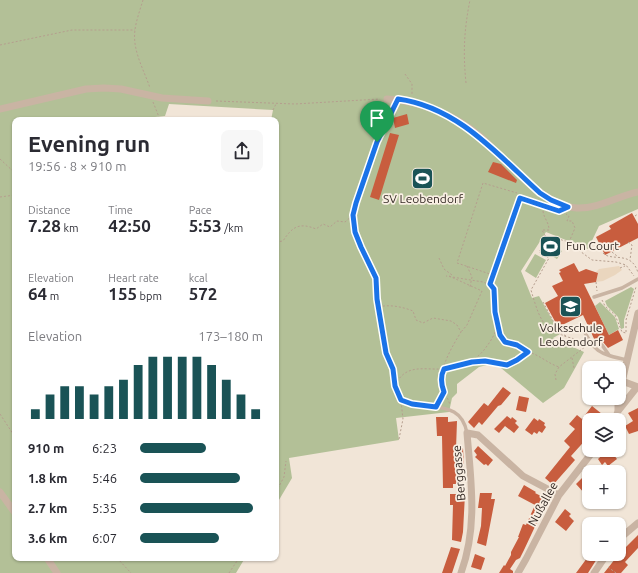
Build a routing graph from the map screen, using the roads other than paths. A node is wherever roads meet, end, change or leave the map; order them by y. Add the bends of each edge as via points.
1 (387, 99) road end
2 (208, 101) road end
3 (0, 108) edge
4 (638, 192) edge
5 (520, 198) road end
6 (568, 207) junction
7 (638, 279) edge
8 (595, 297) road end
9 (638, 313) edge
10 (581, 325) dead end
11 (602, 345) dead end
12 (609, 355) junction
13 (628, 360) junction
14 (626, 367) edge
15 (626, 382) edge
16 (638, 387) edge
17 (618, 405) edge
18 (429, 406) road end
19 (618, 411) joint
20 (467, 433) junction
21 (589, 457) edge
22 (0, 492) edge
23 (559, 495) junction
24 (12, 509) edge
25 (638, 522) edge
26 (626, 533) edge
27 (49, 561) edge
28 (601, 561) edge
29 (57, 573) edge
30 (461, 573) edge
31 (518, 573) edge
32 (594, 573) edge

1 - 6 street via 410,101 463,124 540,193
2 - 3 street via 171,99 104,88 86,89
4 - 6 street via 586,208
5 - 6 lane via 559,211
7 - 8 lane via 622,288
9 - 13 street
10 - 12 lane via 590,343 600,352
11 - 12 lane
12 - 13 lane
13 - 14 street
15 - 16 street
16 - 19 street
17 - 19 street
18 - 20 lane via 451,410 465,422
20 - 23 street, Berggasse via 478,435 523,476
20 - 30 street, Berggasse via 473,511 466,561
21 - 23 street, Nußallee
22 - 24 street
23 - 31 street, Nußallee
25 - 26 street
27 - 29 street
28 - 32 street

